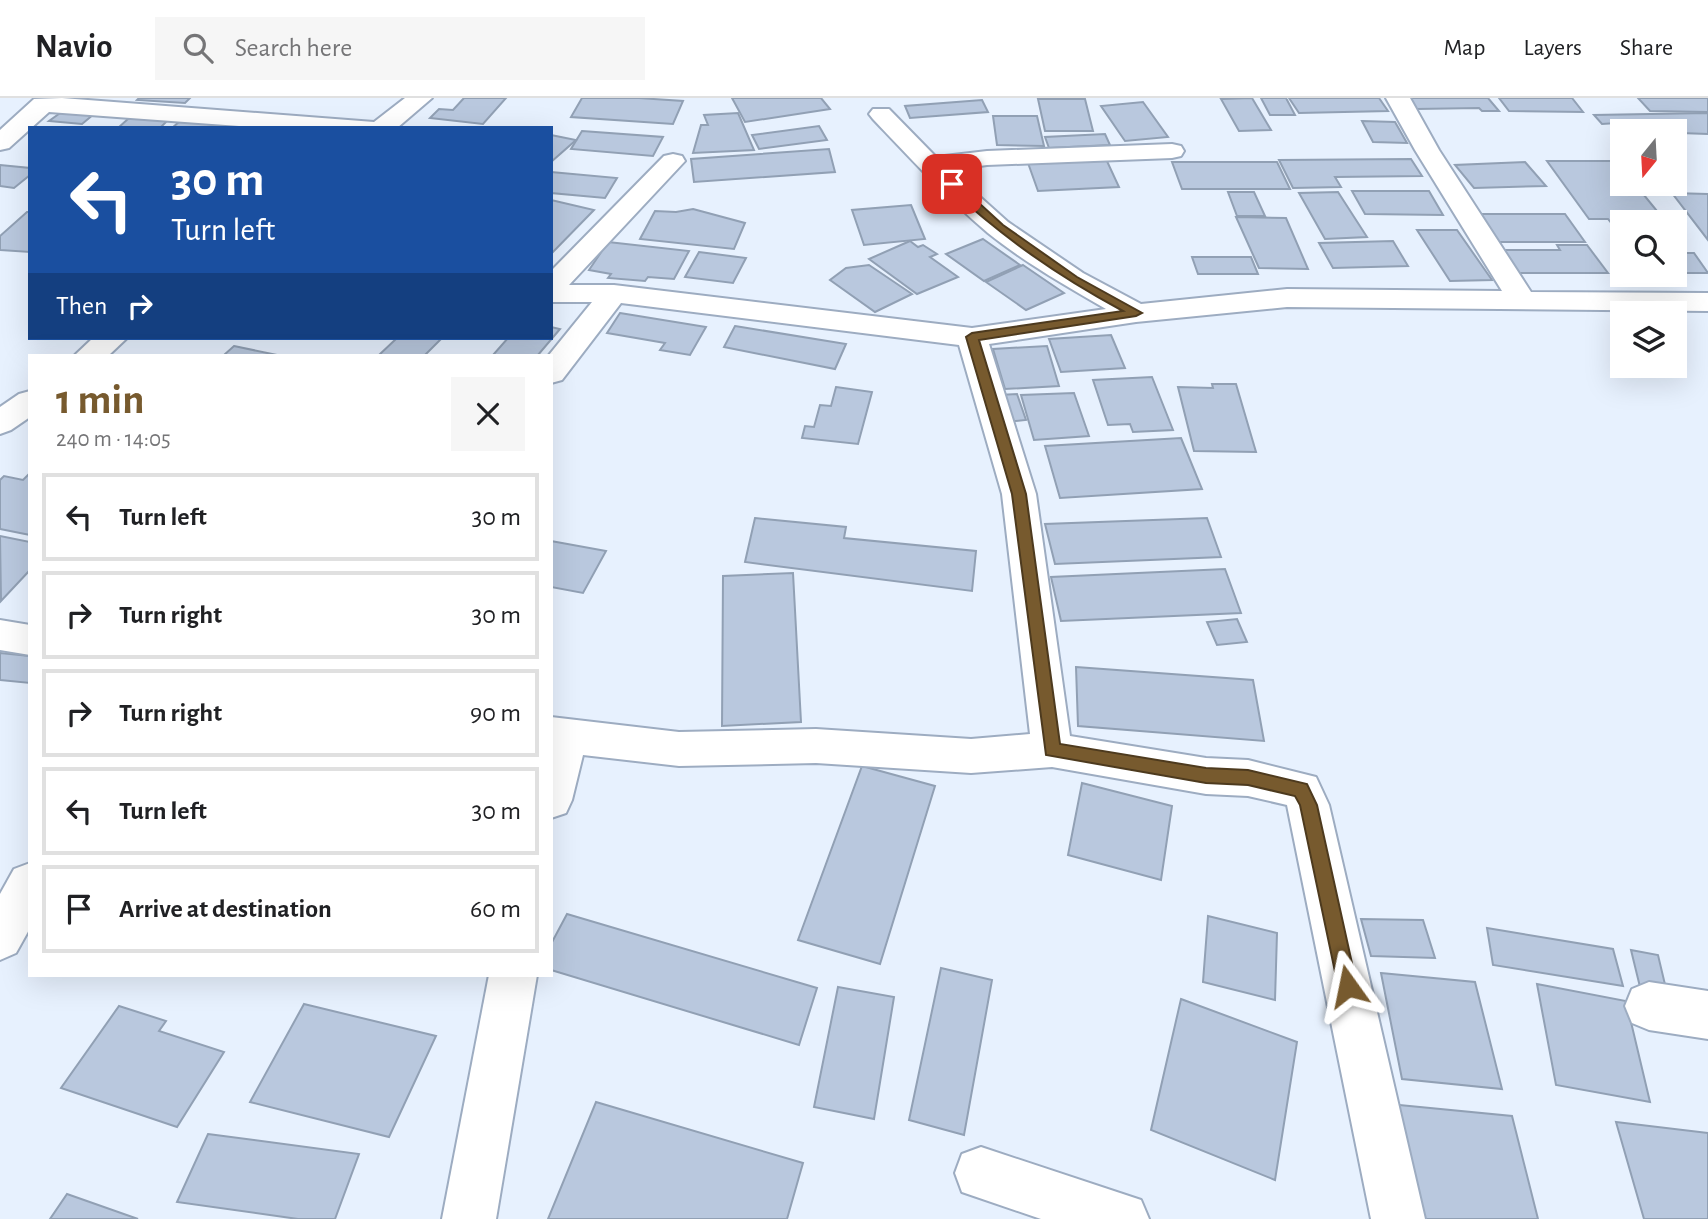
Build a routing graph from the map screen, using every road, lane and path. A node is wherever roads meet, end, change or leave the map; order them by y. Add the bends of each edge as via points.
1 (421, 98) edge
2 (1398, 98) edge
3 (46, 101) edge
4 (881, 114) dead end
5 (344, 126) edge
6 (385, 126) edge
7 (0, 143) edge
8 (1172, 150) dead end
9 (673, 161) dead end
10 (930, 165) junction
11 (553, 285) edge
12 (553, 293) edge
13 (614, 295) junction
14 (1522, 300) junction
15 (1708, 302) edge
16 (1136, 313) junction
17 (972, 337) junction
18 (110, 340) edge
19 (91, 354) edge
20 (553, 371) edge
21 (28, 402) edge
22 (0, 423) edge
23 (0, 635) edge
24 (28, 640) edge
25 (559, 735) edge
26 (1052, 750) junction
27 (553, 784) edge
28 (28, 887) edge
29 (0, 938) edge
30 (513, 977) edge
31 (1649, 1006) dead end
32 (1708, 1015) edge
33 (981, 1173) dead end
34 (469, 1219) edge
35 (1122, 1219) edge
36 (1398, 1219) edge

1 - 6 street
2 - 14 street
3 - 5 street
3 - 7 street
4 - 10 street
8 - 10 street
9 - 11 street
10 - 16 street via 999,228 1073,279
12 - 13 street
13 - 17 street
13 - 20 street
14 - 15 street
14 - 16 street via 1287,298
16 - 17 street
17 - 26 street via 1019,494
18 - 19 street
21 - 22 street
23 - 24 street
25 - 26 street via 679,749 816,746 971,756
25 - 27 street
26 - 36 street via 1301,790 1308,805
28 - 29 street
30 - 34 street
31 - 32 street
33 - 35 street

